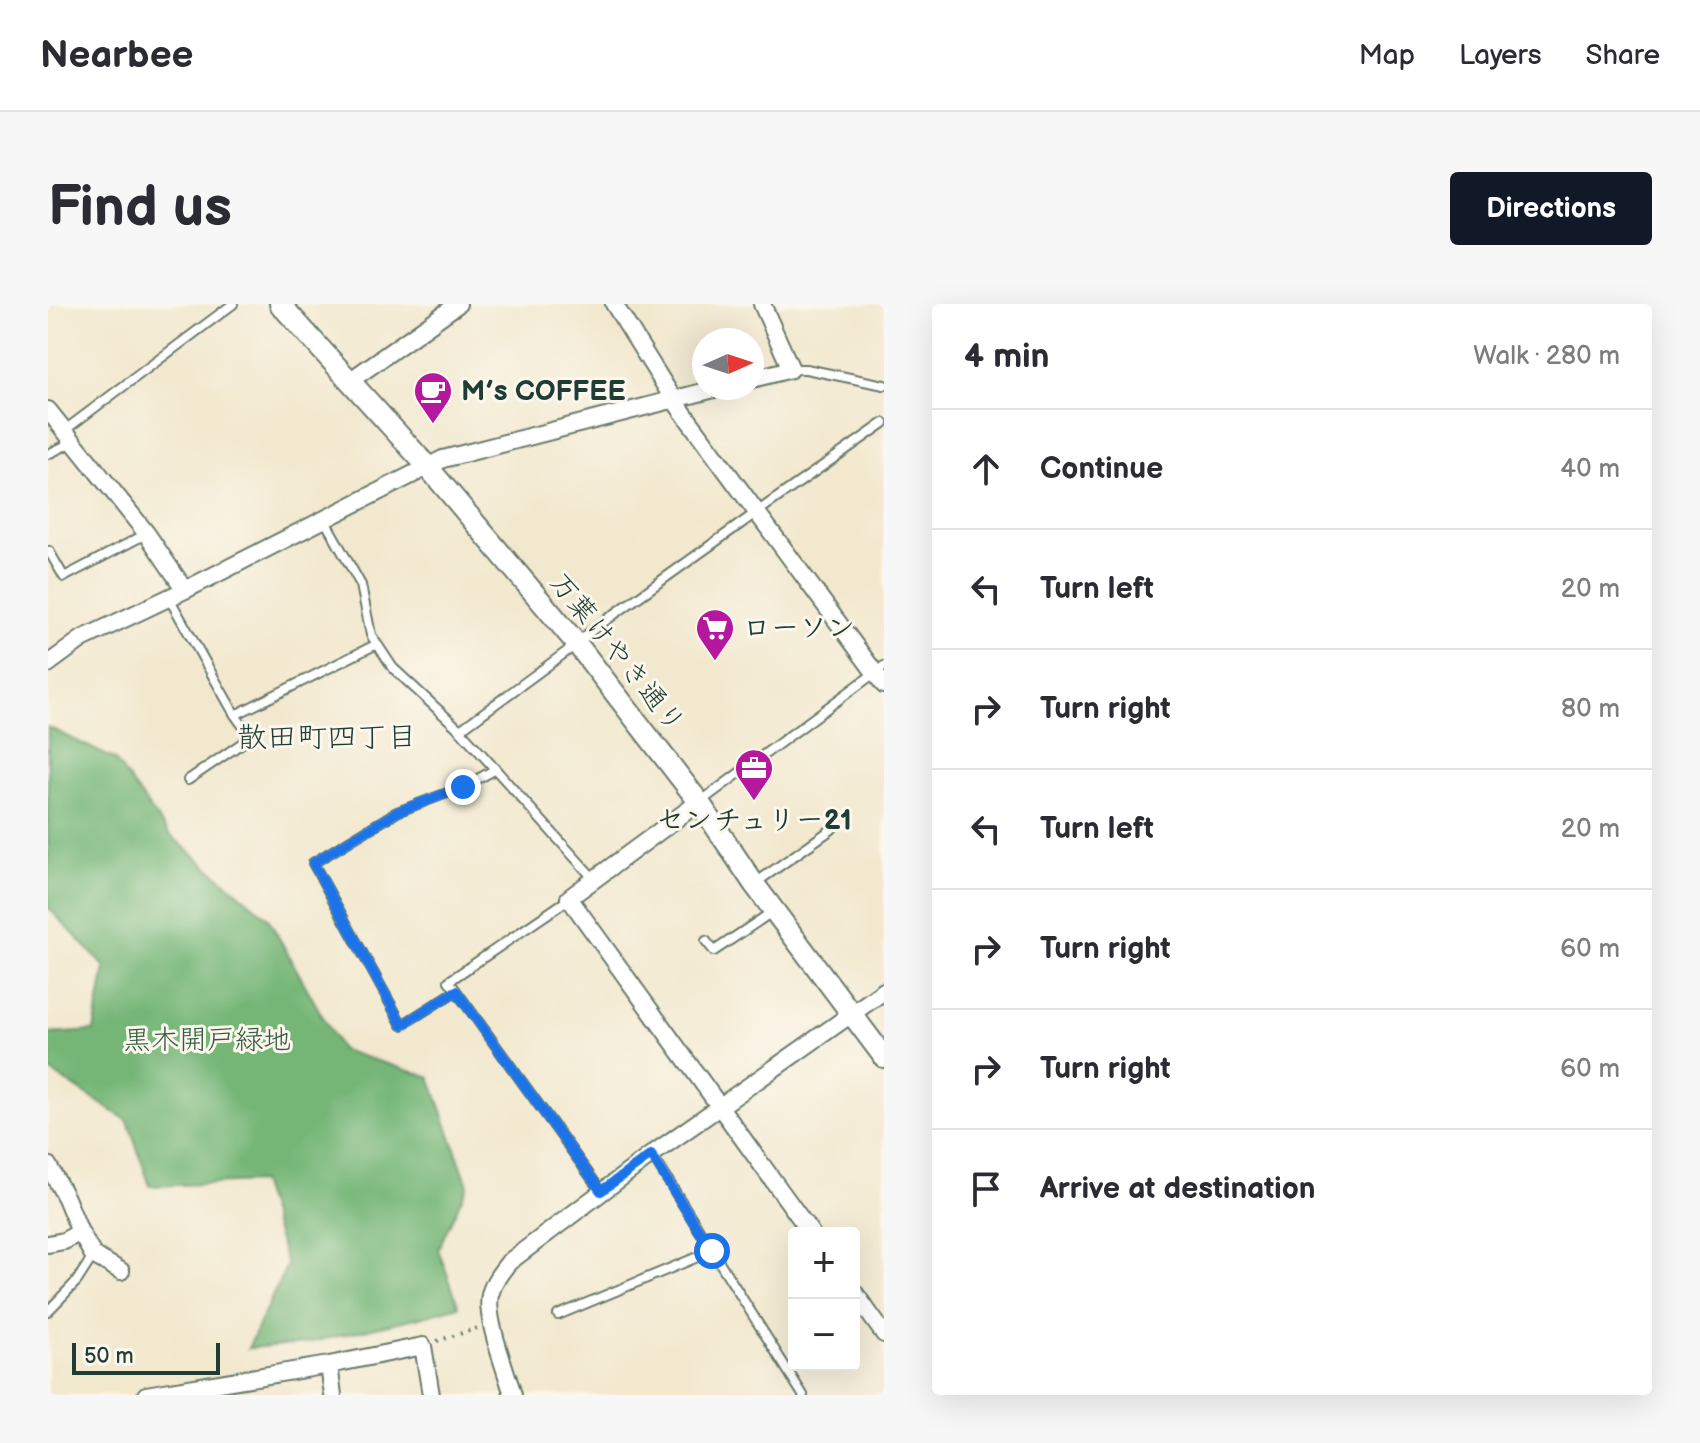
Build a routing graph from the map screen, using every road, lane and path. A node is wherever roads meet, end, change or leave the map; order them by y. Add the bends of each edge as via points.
1 (233, 304) edge
2 (280, 304) edge
3 (458, 304) edge
4 (614, 304) edge
5 (762, 304) edge
6 (791, 369) junction
7 (764, 376) edge
8 (351, 380) junction
9 (884, 385) edge
10 (692, 395) edge
11 (674, 400) junction
12 (48, 410) edge
13 (884, 423) edge
14 (69, 436) junction
15 (48, 454) edge
16 (427, 466) junction
17 (757, 512) junction
18 (324, 519) junction
19 (147, 534) junction
20 (49, 551) edge
21 (185, 590) junction
22 (169, 598) junction
23 (377, 644) junction
24 (577, 644) junction
25 (48, 664) edge
26 (881, 674) edge
27 (235, 715) junction
28 (460, 730) junction
29 (496, 769) junction
30 (188, 780) dead end
31 (699, 802) junction
32 (832, 829) dead end
33 (594, 879) junction
34 (754, 884) junction
35 (569, 898) junction
36 (775, 911) junction
37 (706, 941) dead end
38 (456, 991) junction
39 (884, 991) edge
40 (852, 1015) junction
41 (884, 1057) edge
42 (720, 1106) junction
43 (651, 1155) junction
44 (48, 1165) edge
45 (601, 1191) junction
46 (807, 1227) edge
47 (80, 1232) junction
48 (48, 1244) edge
49 (712, 1251) junction
50 (93, 1255) junction
51 (121, 1271) dead end
52 (859, 1299) edge
53 (48, 1311) edge
54 (558, 1315) dead end
55 (492, 1324) junction
56 (884, 1334) edge
57 (423, 1346) junction
58 (329, 1365) junction
59 (229, 1388) edge
60 (146, 1395) edge
61 (333, 1395) edge
62 (431, 1395) edge
63 (513, 1395) edge
64 (803, 1395) edge

1 - 14 lane
2 - 8 street, 万葉けやき通り
3 - 8 street
4 - 11 street
5 - 6 street
6 - 7 street
6 - 9 lane
8 - 16 street, 万葉けやき通り
10 - 11 street
11 - 16 street
11 - 17 street
12 - 14 street
13 - 17 lane
14 - 15 lane
14 - 19 street
16 - 18 street
16 - 24 street, 万葉けやき通り
17 - 24 lane
17 - 26 street
18 - 21 street
18 - 23 lane via 361,585
19 - 20 lane via 64,577
19 - 21 street
21 - 22 street
22 - 25 street via 82,639
22 - 27 lane
23 - 27 lane
23 - 28 lane via 393,668
24 - 28 lane
24 - 31 street, 万葉けやき通り
26 - 31 lane
27 - 30 lane via 251,737
28 - 29 lane
29 - 33 lane
29 - 38 lane via 397,812 313,863 402,1025
31 - 33 street
31 - 34 street, 万葉けやき通り
32 - 34 lane
33 - 35 street
34 - 36 street, 万葉けやき通り
35 - 38 lane via 449,981
35 - 42 street
36 - 37 lane via 714,951
36 - 40 street, 万葉けやき通り
38 - 45 lane
39 - 40 street
40 - 41 street, 万葉けやき通り
40 - 42 street
42 - 43 street
42 - 46 street
43 - 45 street
43 - 49 lane
44 - 47 street
45 - 55 street via 509,1262 489,1298
47 - 48 street
47 - 50 street
49 - 54 lane
49 - 64 lane
50 - 51 street
50 - 53 lane
52 - 56 street
55 - 57 path
55 - 63 street
57 - 58 street
57 - 62 street
58 - 59 street
58 - 61 street
59 - 60 street

